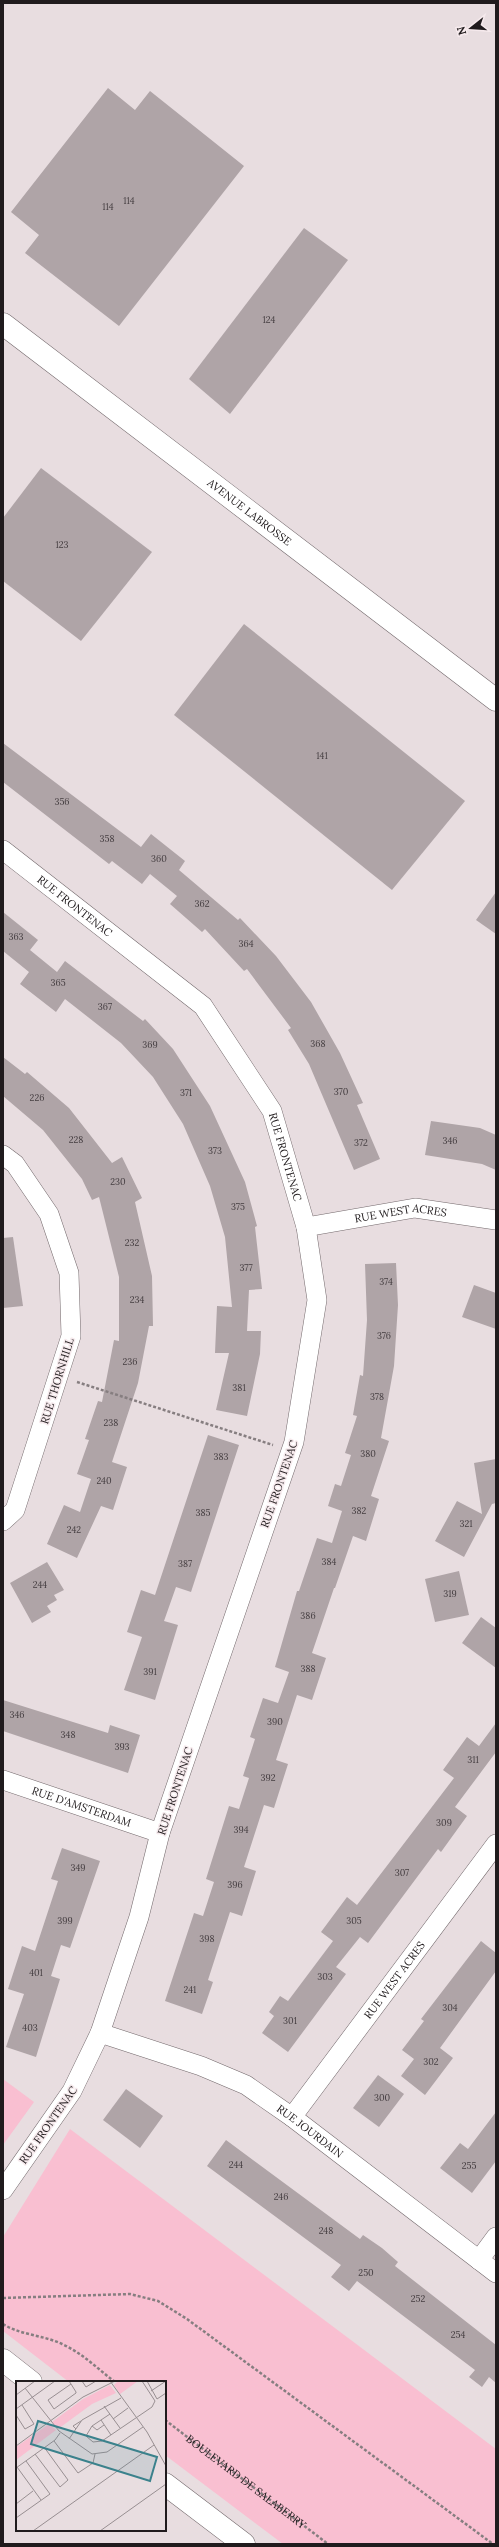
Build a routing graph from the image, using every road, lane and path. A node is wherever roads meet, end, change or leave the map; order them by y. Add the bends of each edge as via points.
1 (3, 324) edge
2 (496, 700) edge
3 (3, 850) edge
4 (3, 1155) edge
5 (496, 1220) edge
6 (306, 1227) junction
7 (60, 1377) junction
8 (290, 1450) junction
9 (3, 1521) edge
10 (3, 1780) edge
11 (160, 1833) junction
12 (496, 1844) edge
13 (100, 2033) junction
14 (292, 2117) junction
15 (3, 2190) edge
16 (496, 2237) edge
17 (479, 2260) junction
18 (496, 2274) edge
19 (3, 2298) edge
20 (3, 2324) edge
21 (3, 2360) edge
22 (30, 2381) edge
23 (115, 2381) edge
24 (166, 2421) edge
25 (166, 2485) edge
26 (244, 2544) edge
27 (328, 2544) edge
28 (493, 2544) edge

1 - 2 street, AVENUE LABROSSE
3 - 6 street, RUE FRONTENAC via 203,1006 272,1112
4 - 7 street, RUE THORNHILL via 15,1164 49,1214 68,1273 71,1336
5 - 6 street, RUE WEST ACRES via 415,1208
6 - 8 street, RUE FRONTENAC via 317,1300 294,1442
7 - 8 path
7 - 9 street, RUE THORNHILL via 15,1510
8 - 11 street, RUE FRONTENAC
10 - 11 street, RUE D'AMSTERDAM
11 - 13 street, RUE FRONTENAC via 139,1917
12 - 14 street, RUE WEST ACRES
13 - 14 street, RUE JOURDAIN via 227,2075 253,2089
13 - 15 street, RUE FRONTENAC via 72,2091
14 - 17 street, RUE JOURDAIN
16 - 17 street
17 - 18 street, RUE JOURDAIN
19 - 28 path via 130,2294 158,2301 187,2318
20 - 23 path via 70,2348
21 - 22 street
24 - 27 path, BOULEVARD DE SALABERRY
25 - 26 street

